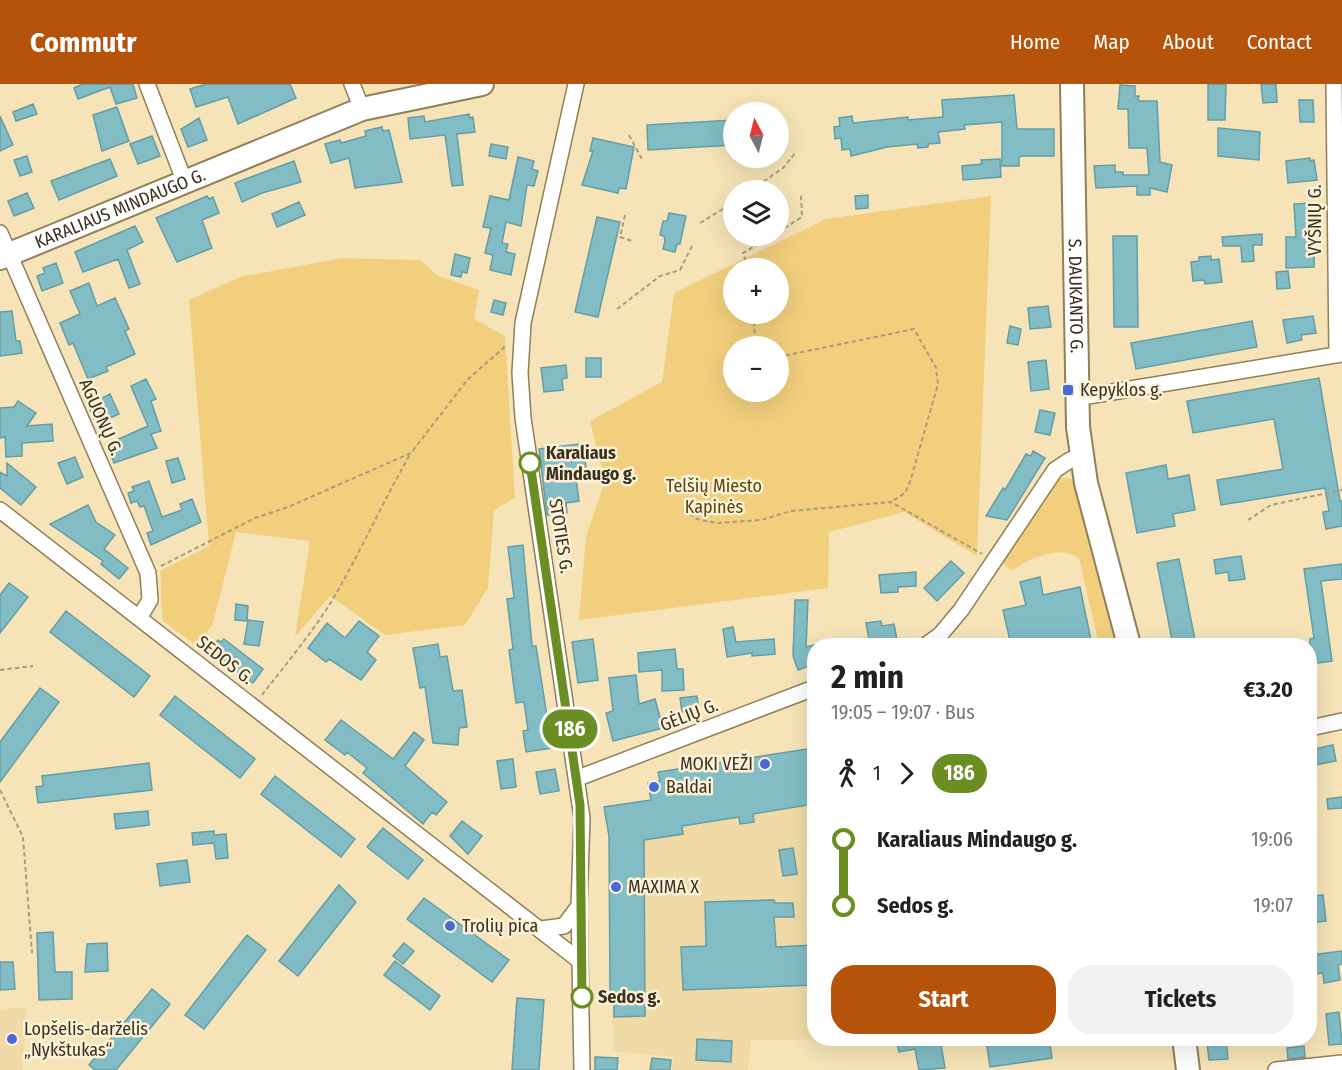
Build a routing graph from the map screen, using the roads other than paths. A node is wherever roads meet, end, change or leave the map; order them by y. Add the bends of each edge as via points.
1 (147, 84) edge
2 (352, 84) edge
3 (482, 84) edge
4 (576, 84) edge
5 (1072, 84) edge
6 (1334, 84) edge
7 (362, 109) junction
8 (184, 180) junction
9 (0, 233) edge
10 (5, 256) edge
11 (1340, 355) edge
12 (1076, 398) junction
13 (1081, 458) junction
14 (0, 510) edge
15 (139, 618) junction
16 (936, 638) edge
17 (1127, 638) edge
18 (807, 691) edge
19 (1342, 721) edge
20 (1317, 726) edge
21 (578, 778) junction
22 (579, 906) junction
23 (541, 929) junction
24 (580, 962) junction
25 (1185, 1046) edge
26 (1342, 1063) edge
27 (582, 1070) edge
28 (1188, 1070) edge
29 (1276, 1070) edge

1 - 8 street
2 - 7 street
3 - 7 main road, KARALIAUS MINDAUGO G.
4 - 21 street, STOTIES G. via 523,323 520,374 523,418
5 - 12 main road, S. DAUKANTO G.
6 - 11 street, VYŠNIŲ G.
7 - 8 main road, KARALIAUS MINDAUGO G.
8 - 10 main road, KARALIAUS MINDAUGO G.
9 - 10 street, AGUONŲ G.
10 - 15 street, AGUONŲ G. via 148,573 150,600
11 - 12 street
12 - 13 main road, S. DAUKANTO G.
13 - 16 street via 1055,470 961,610
13 - 17 main road, S. DAUKANTO G.
14 - 15 street, SEDOS G.
15 - 23 street, SEDOS G.
18 - 21 street, GĖLIŲ G.
19 - 20 street
21 - 22 street, STOTIES G. via 582,818
22 - 23 street via 564,926
22 - 24 street, STOTIES G.
23 - 24 street, SEDOS G.
24 - 27 street, STOTIES G.
25 - 28 main road
26 - 29 street

